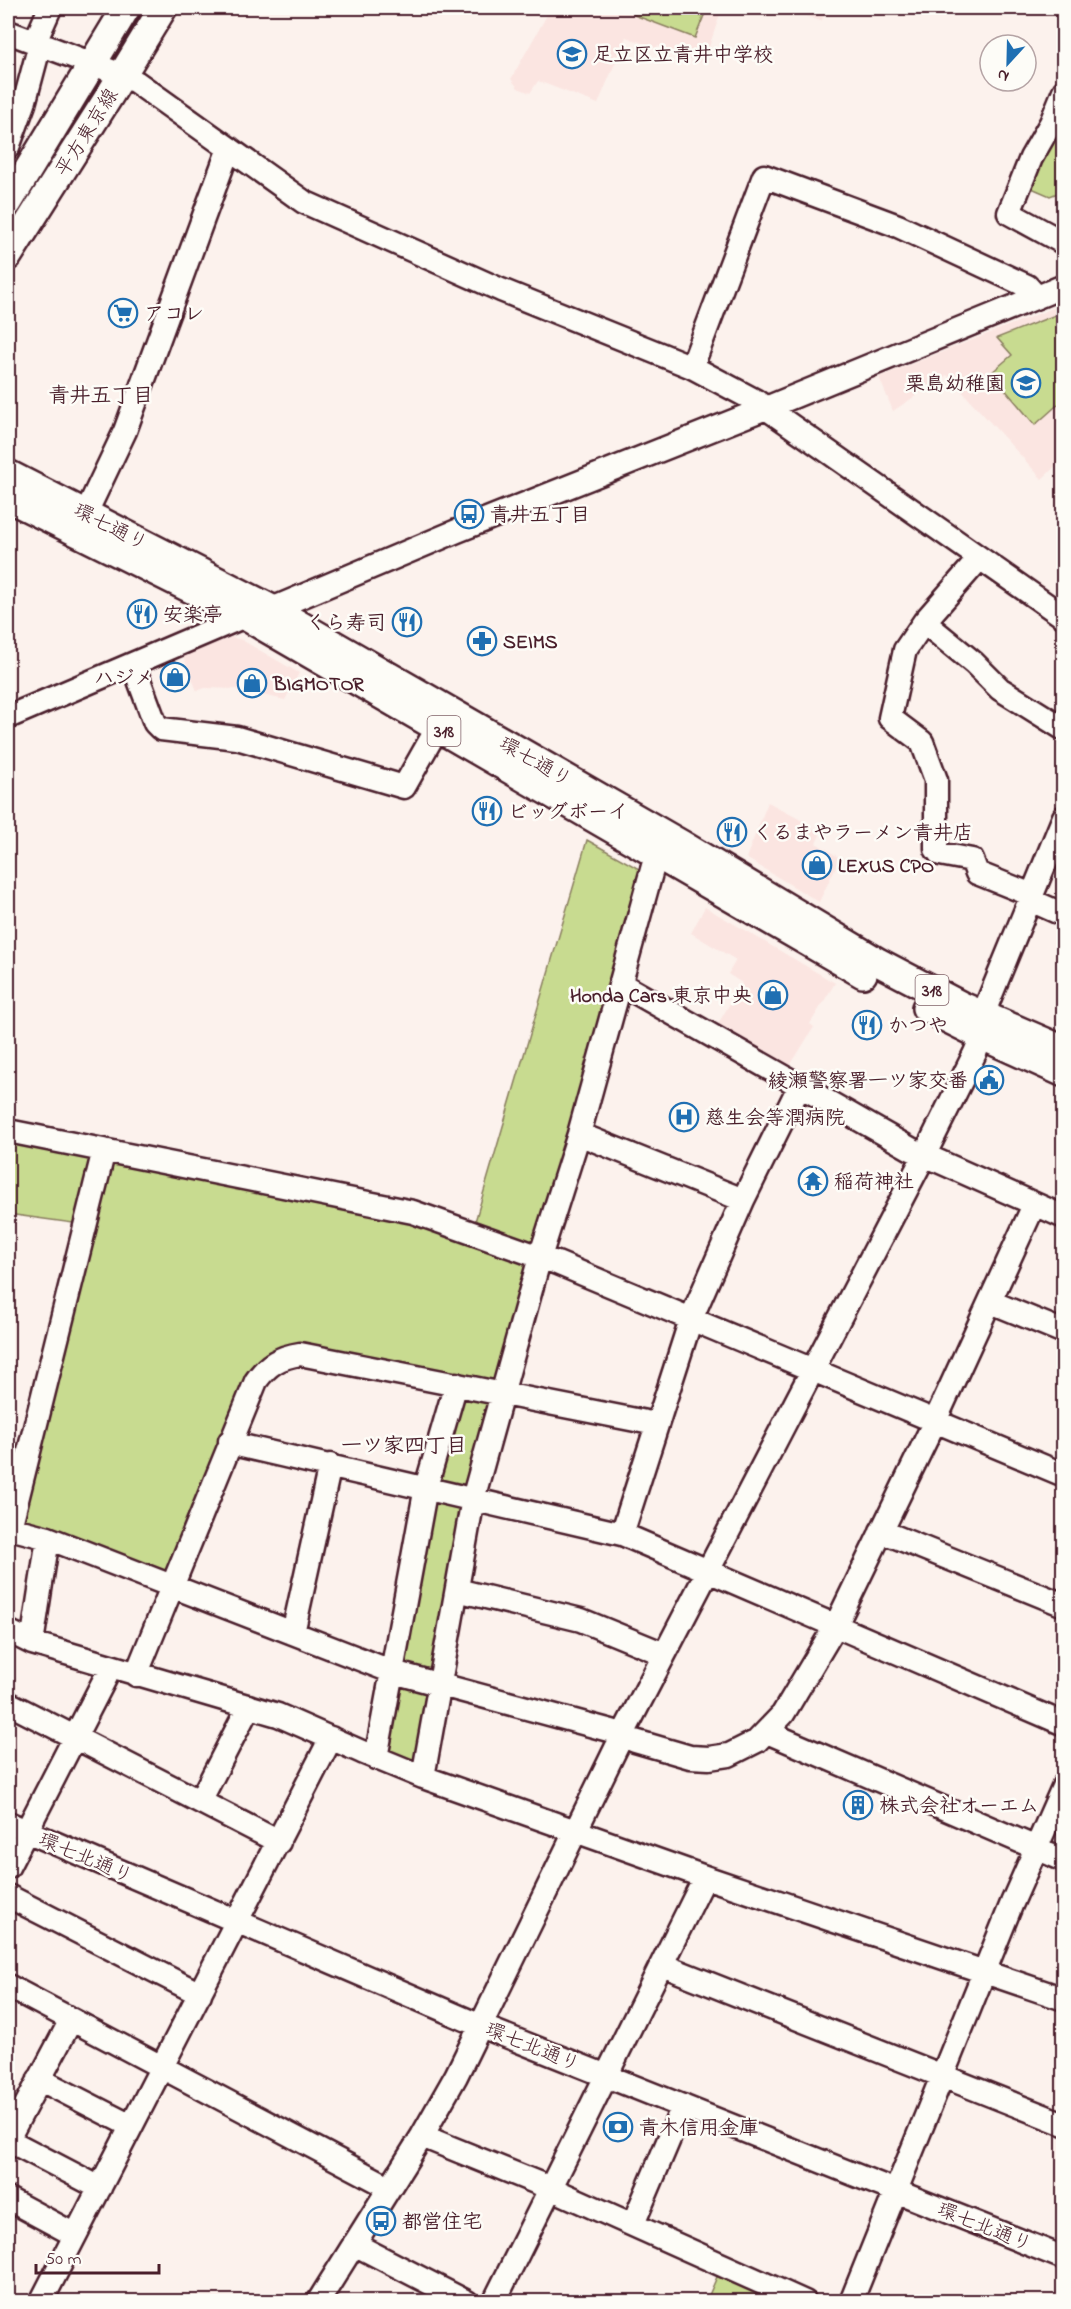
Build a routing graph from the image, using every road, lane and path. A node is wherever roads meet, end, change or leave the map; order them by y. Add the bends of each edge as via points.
1 (50, 8) edge
2 (126, 8) edge
3 (163, 8) edge
4 (8, 32) edge
5 (38, 43) junction
6 (92, 64) junction
7 (122, 75) junction
8 (1064, 91) edge
9 (16, 103) edge
10 (1057, 127) edge
11 (8, 147) edge
12 (229, 148) junction
13 (8, 203) edge
14 (1064, 243) edge
15 (8, 256) edge
16 (1064, 286) edge
17 (1037, 297) junction
18 (692, 367) junction
19 (766, 408) junction
20 (8, 474) edge
21 (8, 498) edge
22 (86, 513) junction
23 (979, 559) junction
24 (272, 609) junction
25 (245, 616) junction
26 (1064, 617) edge
27 (924, 622) junction
28 (133, 664) junction
29 (8, 717) edge
30 (438, 727) junction
31 (1064, 729) edge
32 (1064, 817) edge
33 (656, 855) junction
34 (1031, 898) junction
35 (1064, 915) edge
36 (621, 984) junction
37 (984, 1027) junction
38 (1064, 1050) edge
39 (1064, 1072) edge
40 (800, 1085) junction
41 (8, 1131) edge
42 (579, 1134) junction
43 (104, 1150) junction
44 (924, 1156) junction
45 (743, 1200) junction
46 (1034, 1205) junction
47 (1064, 1217) edge
48 (540, 1257) junction
49 (991, 1302) junction
50 (690, 1319) junction
51 (1064, 1332) edge
52 (813, 1369) junction
53 (456, 1384) junction
54 (503, 1393) junction
55 (935, 1421) junction
56 (656, 1424) junction
57 (230, 1441) junction
58 (330, 1465) junction
59 (1064, 1475) edge
60 (426, 1487) junction
61 (473, 1499) junction
62 (881, 1531) junction
63 (622, 1534) junction
64 (48, 1538) junction
65 (709, 1571) junction
66 (172, 1586) junction
67 (457, 1590) junction
68 (1064, 1605) edge
69 (836, 1625) junction
70 (8, 1631) edge
71 (293, 1633) junction
72 (32, 1643) junction
73 (664, 1654) junction
74 (111, 1667) junction
75 (393, 1672) junction
76 (136, 1675) junction
77 (441, 1686) junction
78 (8, 1703) edge
79 (249, 1706) junction
80 (1064, 1724) edge
81 (766, 1732) junction
82 (622, 1736) junction
83 (74, 1738) junction
84 (331, 1738) junction
85 (376, 1758) junction
86 (423, 1777) junction
87 (1064, 1785) edge
88 (200, 1801) junction
89 (17, 1827) edge
90 (575, 1831) junction
91 (279, 1842) junction
92 (1037, 1849) junction
93 (1064, 1860) edge
94 (8, 1867) edge
95 (705, 1877) junction
96 (8, 1896) edge
97 (238, 1922) junction
98 (662, 1965) junction
99 (985, 1974) junction
100 (8, 1986) edge
101 (200, 1994) junction
102 (1064, 1999) edge
103 (70, 2019) junction
104 (482, 2026) junction
105 (162, 2067) junction
106 (607, 2076) junction
107 (943, 2076) junction
108 (39, 2079) junction
109 (683, 2106) junction
110 (1064, 2124) edge
111 (131, 2126) junction
112 (422, 2136) junction
113 (8, 2140) edge
114 (389, 2187) junction
115 (100, 2188) junction
116 (550, 2188) junction
117 (896, 2191) junction
118 (8, 2199) edge
119 (633, 2224) junction
120 (75, 2235) junction
121 (354, 2244) junction
122 (1064, 2258) edge
123 (41, 2301) edge
124 (318, 2301) edge
125 (467, 2301) edge
126 (494, 2301) edge
127 (805, 2301) edge
128 (851, 2301) edge

1 - 5 street
2 - 6 main road, 平方東京線
3 - 7 main road, 平方東京線
4 - 5 street
5 - 6 street
5 - 9 street
6 - 7 street
6 - 13 main road, 平方東京線
7 - 12 street
7 - 15 main road, 平方東京線
8 - 10 street
9 - 11 street
10 - 14 street via 1031,158 1009,213
12 - 18 street via 304,202 501,290
12 - 22 street via 125,431
16 - 17 street
17 - 18 street via 1027,286 898,226 764,176
17 - 19 street
18 - 19 street
19 - 23 street
19 - 24 street
20 - 22 main road, 環七通り / 318
21 - 25 main road, 環七通り / 318
22 - 24 main road, 環七通り / 318
23 - 26 street
23 - 27 street
24 - 25 street
24 - 37 main road, 環七通り / 318 via 681,844
25 - 28 street
25 - 30 main road, 環七通り / 318
27 - 31 street via 1000,689
27 - 34 street via 905,650 890,718 922,742 936,780 936,849 940,854 972,860 977,873
28 - 29 street
28 - 30 street via 155,723 161,729 237,738 404,787
30 - 33 main road, 環七通り / 318
32 - 34 street
33 - 36 street
33 - 37 main road, 環七通り / 318 via 873,980
34 - 35 street
34 - 37 street via 988,1002
36 - 40 street
36 - 42 street
37 - 38 main road, 環七通り / 318
37 - 39 main road, 環七通り / 318
37 - 44 street
40 - 44 street
40 - 45 street
41 - 43 street
42 - 45 street
42 - 48 street
43 - 48 street via 413,1212
43 - 64 street via 10,1528
44 - 46 street
44 - 52 street
45 - 50 street
46 - 47 street
46 - 49 street
48 - 50 street
48 - 54 street
49 - 51 street
49 - 55 street
50 - 52 street
50 - 56 street
52 - 55 street
52 - 65 street
53 - 54 street
53 - 57 street via 300,1354 284,1356 265,1367 256,1381
53 - 60 street
54 - 56 street
54 - 61 street
55 - 59 street
55 - 62 street
56 - 63 street
57 - 58 street
57 - 66 street
58 - 60 street
58 - 71 street
60 - 61 street
60 - 75 street
61 - 63 street
61 - 67 street
62 - 68 street
62 - 69 street
63 - 65 street
64 - 66 street
64 - 72 street
65 - 69 street
65 - 73 street
66 - 71 street
66 - 76 street
67 - 73 street via 581,1620
67 - 77 street
69 - 80 street
69 - 81 street via 783,1714
70 - 72 street
71 - 75 street
72 - 74 street
73 - 82 street
74 - 76 street
74 - 83 street
75 - 77 street
75 - 85 street
76 - 79 street
77 - 82 street
77 - 86 street
78 - 83 street
79 - 84 street
79 - 88 street
81 - 82 street via 729,1755 709,1758 690,1757
81 - 92 street
82 - 90 street
83 - 88 street
83 - 89 street
84 - 85 street
84 - 91 street
85 - 86 street
86 - 90 street
87 - 92 street
88 - 91 street
89 - 94 street
89 - 97 street, 環七北通り
90 - 95 street
90 - 104 street
91 - 97 street
92 - 93 street
92 - 99 street
95 - 98 street
95 - 99 street
96 - 101 street
97 - 101 street
97 - 104 street, 環七北通り
98 - 106 street
98 - 107 street
99 - 102 street
99 - 107 street
100 - 103 street
101 - 105 street
103 - 105 street
103 - 108 street
104 - 106 street, 環七北通り
104 - 112 street
105 - 111 street
105 - 114 street
106 - 109 street, 環七北通り
106 - 116 street
107 - 110 street
107 - 117 street
108 - 111 street
108 - 113 street
109 - 117 street, 環七北通り
109 - 119 street
111 - 115 street
112 - 114 street
112 - 116 street
113 - 115 street
114 - 121 street
115 - 120 street
116 - 119 street
116 - 126 street
117 - 122 street, 環七北通り
117 - 128 street
118 - 120 street
119 - 127 street
120 - 123 street
121 - 124 street
121 - 125 street

